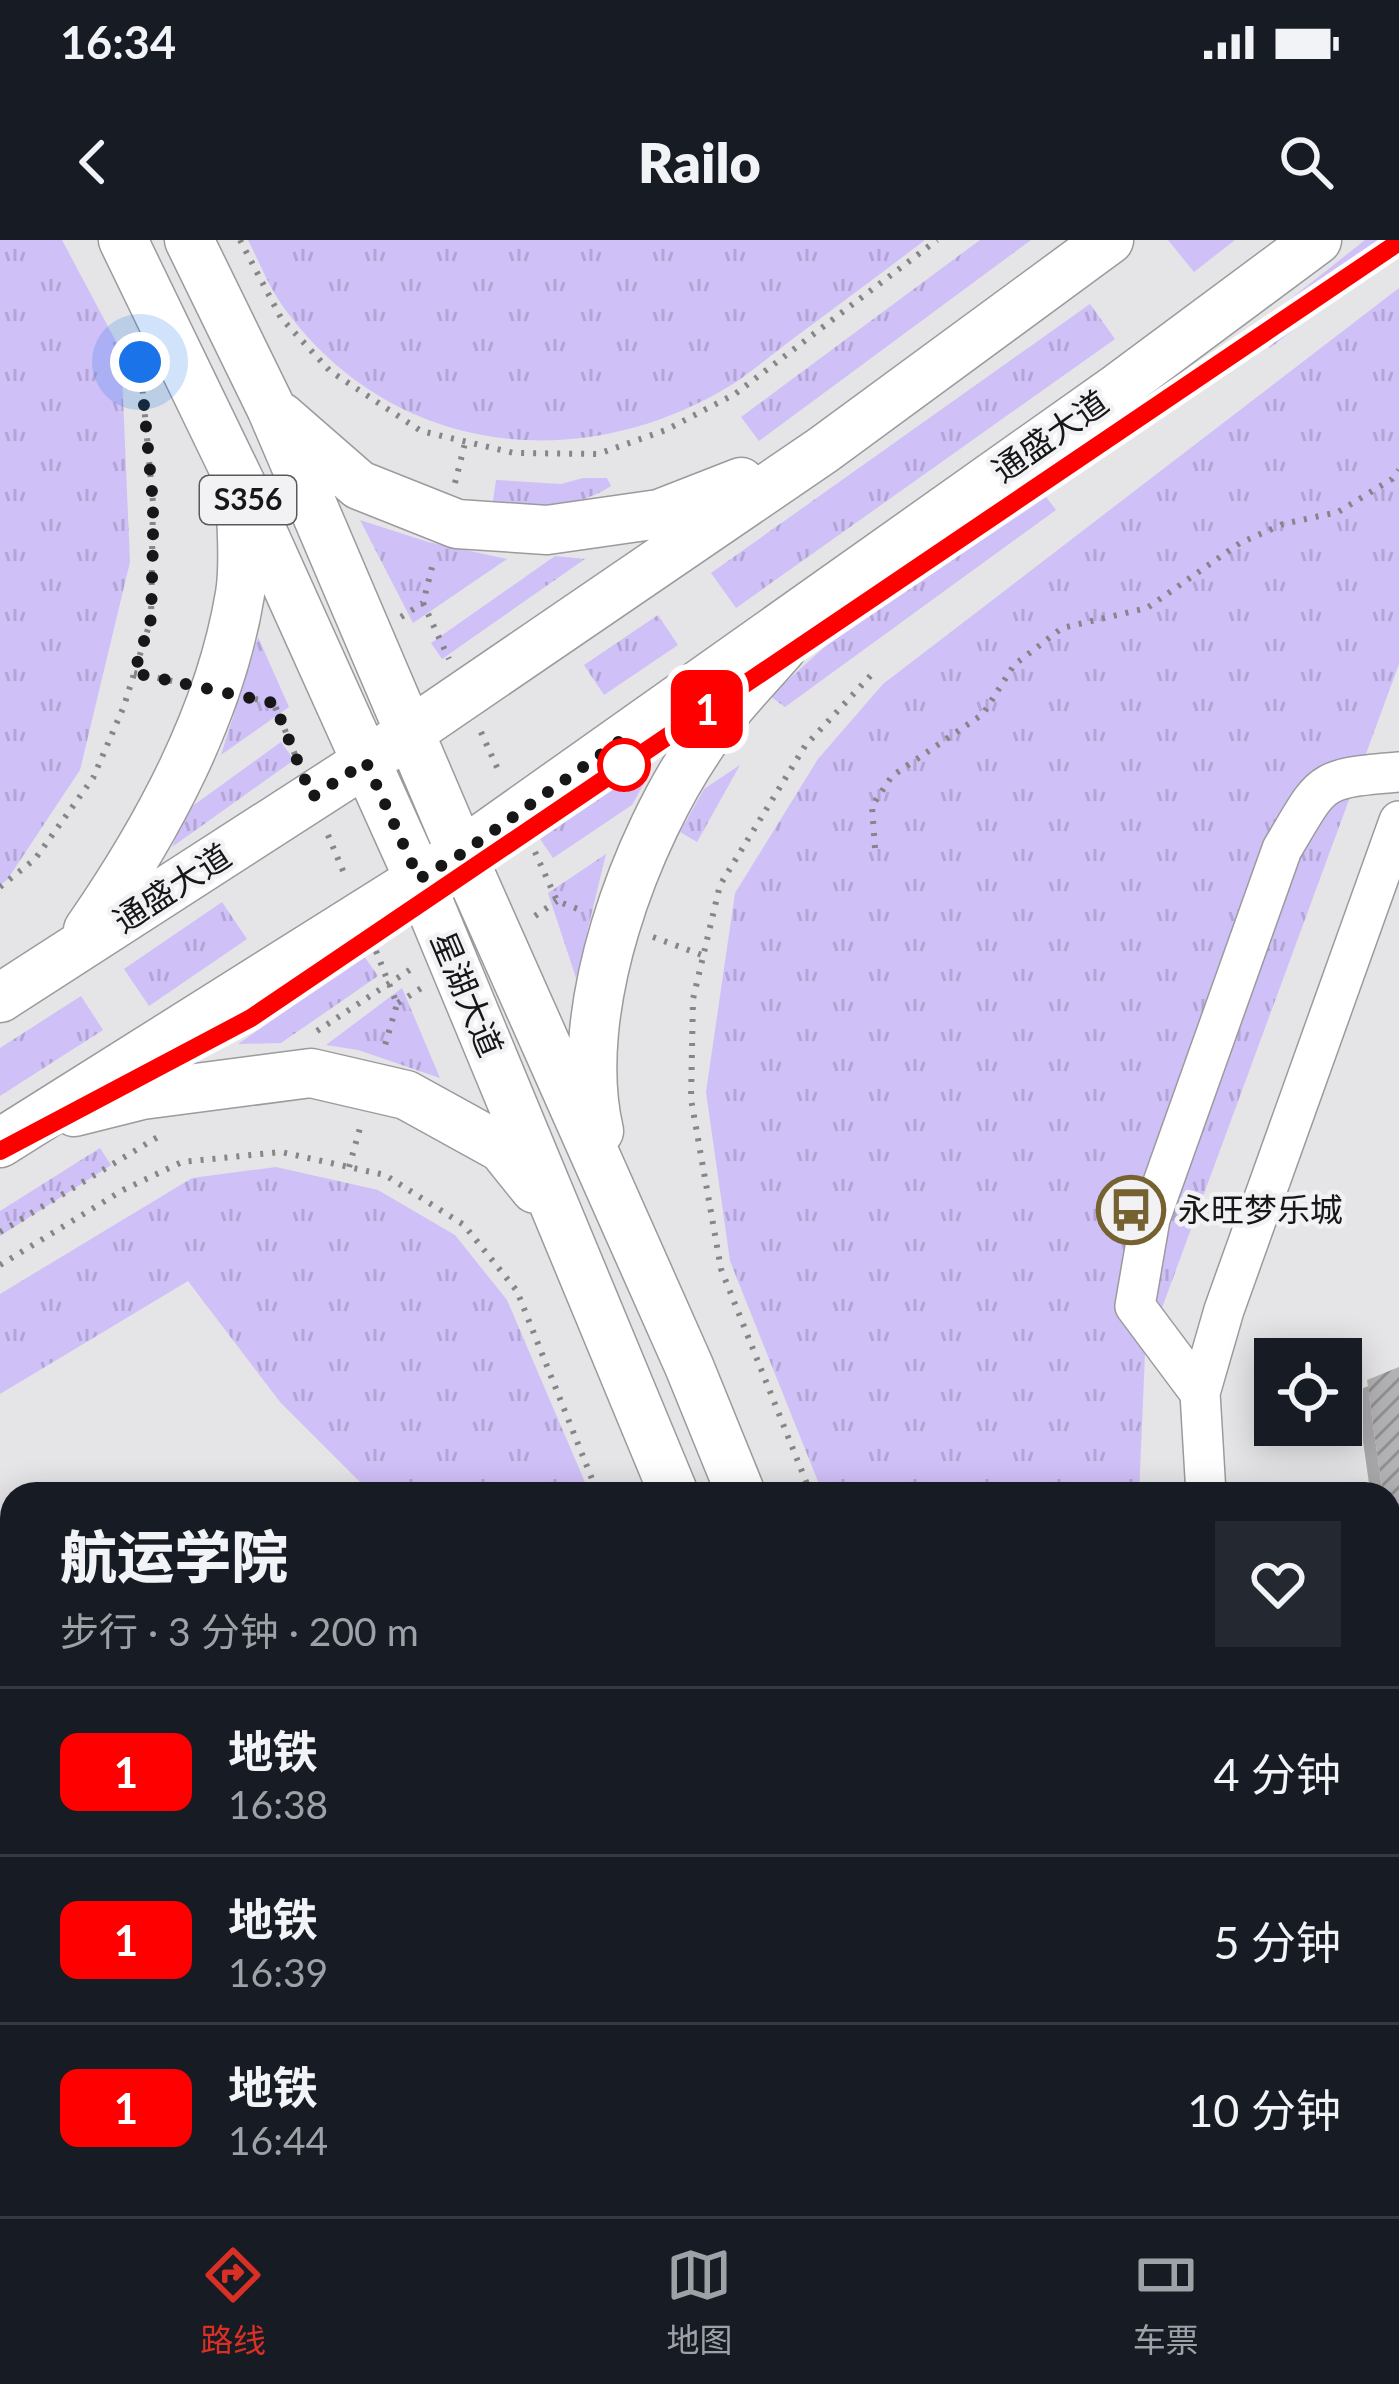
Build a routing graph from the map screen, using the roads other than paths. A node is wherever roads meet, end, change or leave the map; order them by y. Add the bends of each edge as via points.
1 (123, 240) edge
2 (189, 240) edge
3 (1109, 240) edge
4 (1317, 240) edge
5 (272, 410) junction
6 (823, 450) junction
7 (241, 484) junction
8 (887, 552) junction
9 (410, 730) junction
10 (366, 762) junction
11 (1399, 772) edge
12 (1399, 821) edge
13 (461, 854) junction
14 (419, 879) junction
15 (72, 952) junction
16 (0, 998) edge
17 (17, 1132) edge
18 (615, 1198) junction
19 (565, 1227) junction
20 (1200, 1394) junction
21 (669, 1482) edge
22 (735, 1482) edge
23 (1205, 1482) edge

1 - 7 main road, 星湖大道 / S356
2 - 5 main road, 星湖大道 / S356
3 - 6 main road, 通盛大道
4 - 8 main road, 通盛大道
5 - 6 main road via 359,485 457,524 547,530 659,514
5 - 9 main road, 星湖大道 / S356
6 - 9 main road, 通盛大道
7 - 10 main road, 星湖大道 / S356
7 - 15 main road via 241,591 213,690 133,865
8 - 13 main road, 通盛大道
8 - 18 main road via 789,640 705,738 649,830 602,974 590,1093
9 - 10 main road, 通盛大道
9 - 13 main road, 星湖大道 / S356
10 - 14 main road, 星湖大道 / S356
10 - 15 main road, 通盛大道
11 - 20 street via 1337,777 1316,794 1282,850 1150,1219 1135,1306
12 - 20 street
13 - 14 main road, 通盛大道
13 - 18 main road, 星湖大道 / S356
14 - 17 main road, 通盛大道
14 - 19 main road, 星湖大道 / S356
15 - 16 main road, 通盛大道
17 - 19 main road via 142,1095 311,1073 406,1095 502,1148
18 - 22 main road, 星湖大道 / S356
19 - 21 main road, 星湖大道 / S356
20 - 23 street

